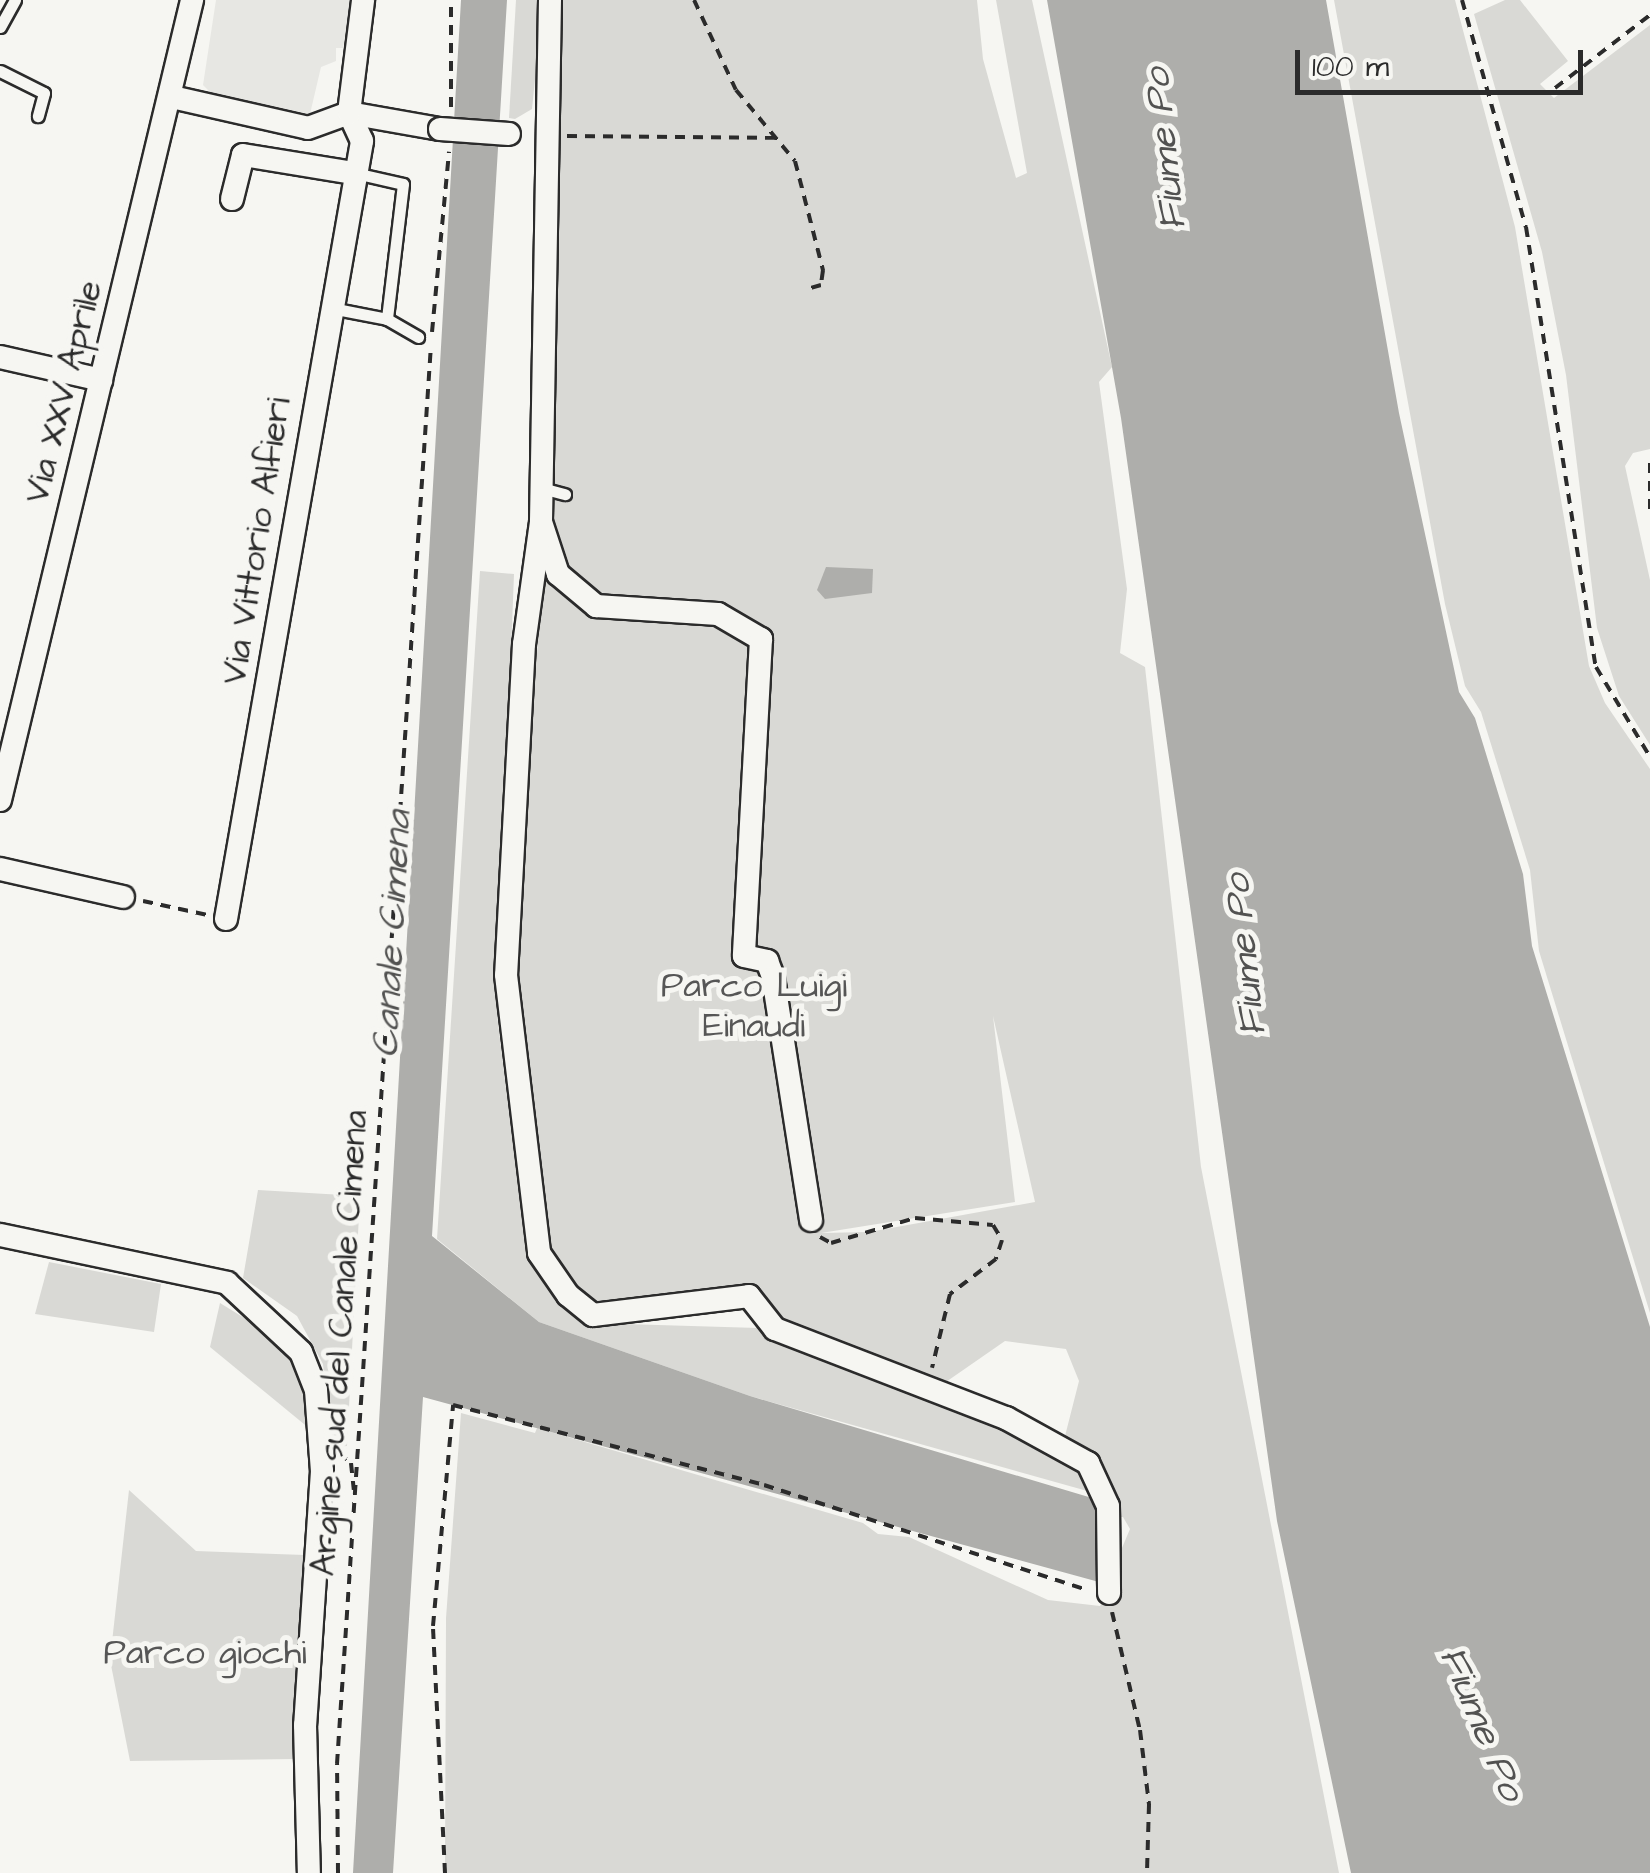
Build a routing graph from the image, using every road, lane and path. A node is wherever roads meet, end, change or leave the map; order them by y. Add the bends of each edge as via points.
1 (14, 0) edge
2 (192, 0) edge
3 (364, 0) edge
4 (451, 0) edge
5 (550, 0) edge
6 (694, 0) edge
7 (1462, 0) edge
8 (1650, 15) edge
9 (0, 27) edge
10 (0, 71) edge
11 (1555, 88) dead end
12 (172, 97) junction
13 (349, 113) junction
14 (38, 116) dead end
15 (447, 133) junction
16 (543, 136) junction
17 (779, 138) junction
18 (353, 173) junction
19 (232, 199) dead end
20 (807, 290) dead end
21 (331, 308) junction
22 (387, 319) junction
23 (425, 338) junction
24 (0, 357) edge
25 (102, 380) junction
26 (1650, 463) edge
27 (538, 487) junction
28 (565, 494) dead end
29 (1650, 512) edge
30 (541, 522) junction
31 (1650, 757) edge
32 (0, 796) edge
33 (0, 870) edge
34 (124, 897) joint
35 (226, 919) joint
36 (811, 1220) joint
37 (0, 1235) edge
38 (931, 1386) junction
39 (346, 1454) dead end
40 (356, 1494) junction
41 (1109, 1594) junction
42 (308, 1873) edge
43 (338, 1873) edge
44 (446, 1873) edge
45 (1146, 1873) edge

1 - 9 lane
2 - 12 street, Via XXV Aprile
3 - 13 street, Via Vittorio Alfieri
4 - 15 path, Argine sud del Canale Cimena
5 - 16 street
6 - 17 path via 736,90
7 - 31 path via 1526,227 1596,667
8 - 11 path
10 - 14 lane via 44,93
12 - 13 street via 308,128
12 - 25 street, Via XXV Aprile
13 - 15 street
13 - 18 street, Via Vittorio Alfieri via 362,141
15 - 16 street, bridge
15 - 23 path, Argine sud del Canale Cimena
16 - 17 path
16 - 27 street
17 - 20 path via 795,162 823,270 822,285
18 - 19 street via 243,155
18 - 21 street, Via Vittorio Alfieri
18 - 22 lane via 403,184
21 - 22 lane
21 - 35 street, Via Vittorio Alfieri
22 - 23 lane
23 - 40 path, Argine sud del Canale Cimena
24 - 25 street
25 - 32 street, Via XXV Aprile
26 - 29 path
27 - 28 lane
27 - 30 street
30 - 36 street via 558,574 596,606 718,614 760,639 744,956 767,961 773,976
30 - 38 street via 524,644 506,975 539,1253 568,1295 592,1315 749,1296 775,1329
33 - 34 street
34 - 35 path
36 - 38 path via 817,1236 832,1242 916,1218 993,1225 1002,1240 996,1259 950,1294
37 - 42 street via 206,1279 301,1352 316,1390 322,1471 306,1725
38 - 41 street via 1088,1464 1108,1506
39 - 40 path
40 - 43 path, Argine sud del Canale Cimena via 337,1764
41 - 44 path via 764,1485 453,1405 433,1626
41 - 45 path via 1150,1804

